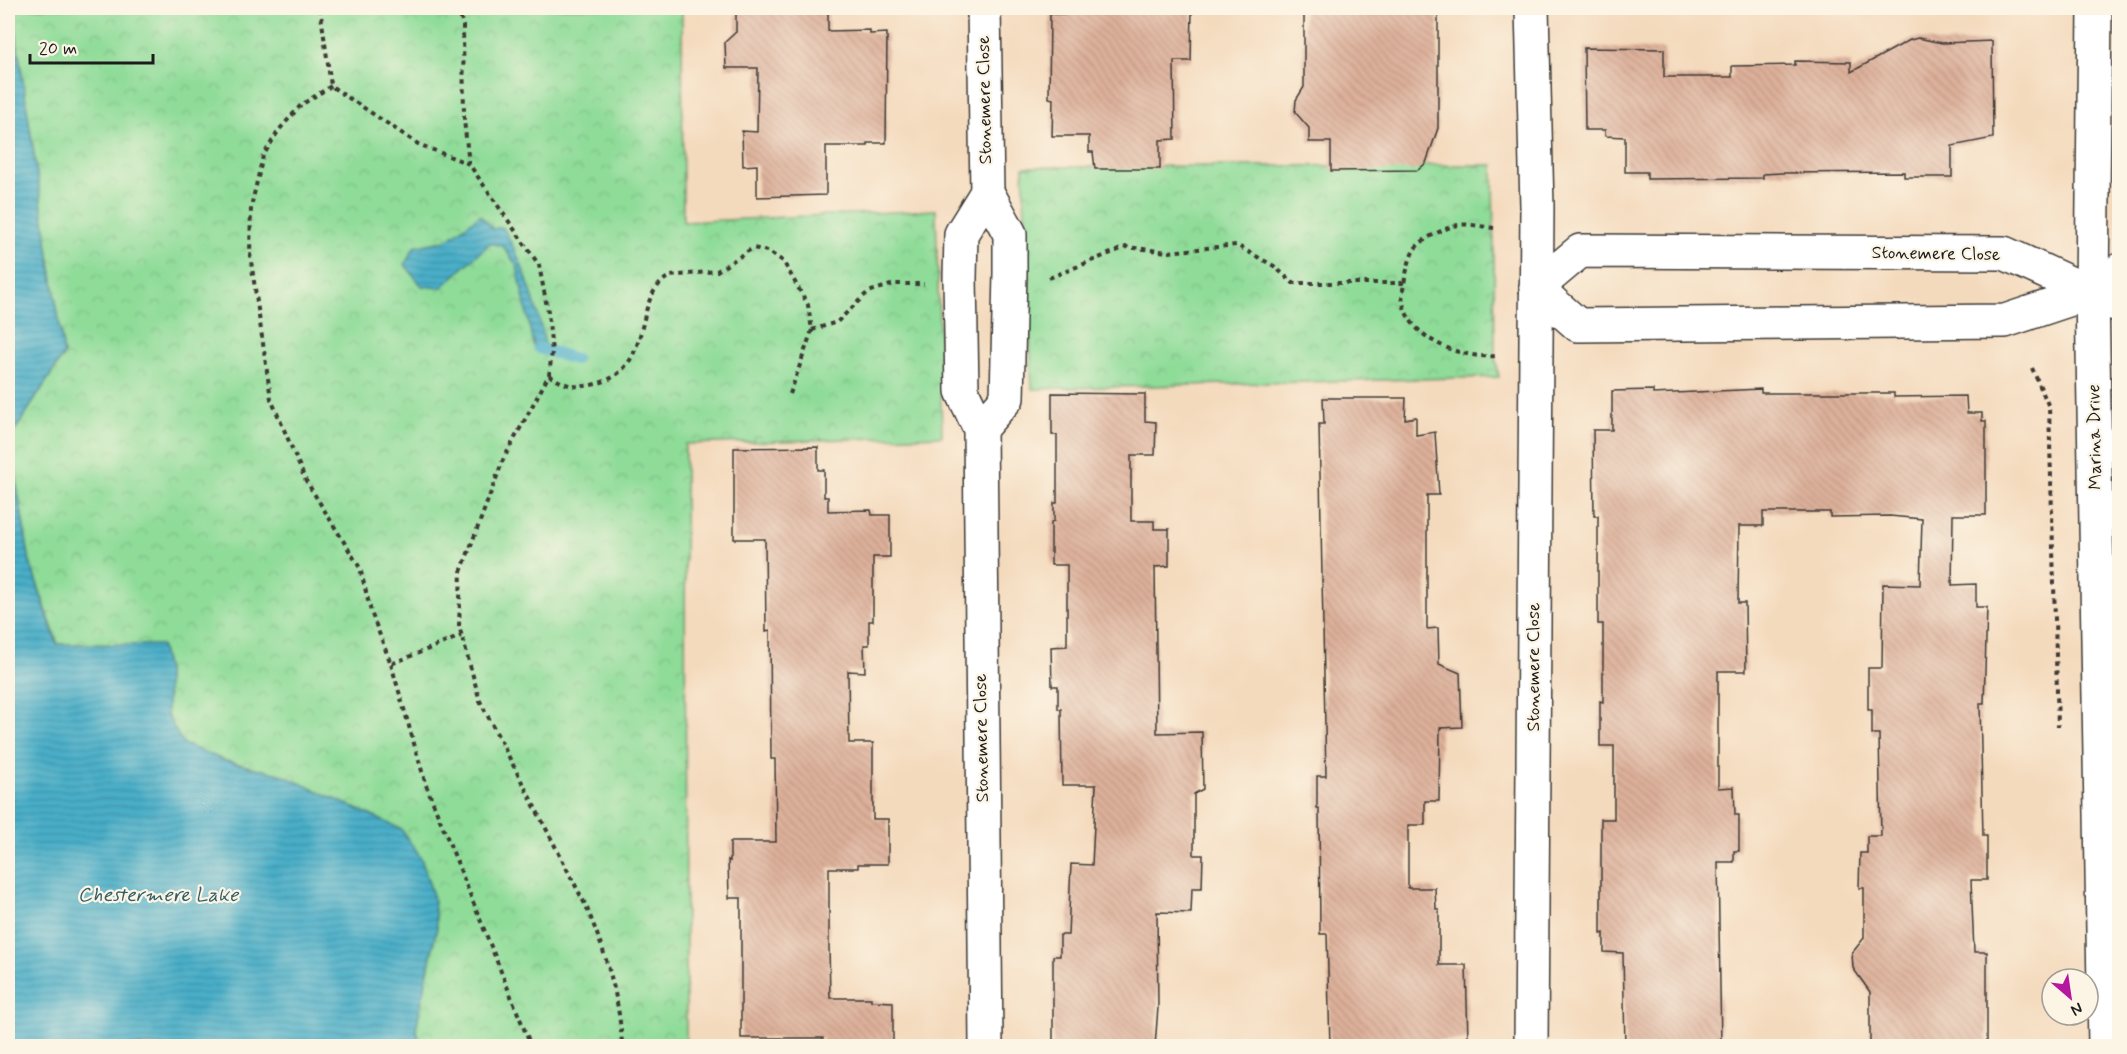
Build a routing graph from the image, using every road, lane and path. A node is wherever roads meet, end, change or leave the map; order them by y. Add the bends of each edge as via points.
1 (320, 8) edge
2 (458, 8) edge
3 (984, 8) edge
4 (1532, 8) edge
5 (2095, 8) edge
6 (331, 86) junction
7 (469, 164) junction
8 (987, 192) junction
9 (1494, 228) dead end
10 (2120, 270) edge
11 (1047, 278) dead end
12 (1404, 283) junction
13 (926, 284) dead end
14 (1536, 288) junction
15 (2106, 299) edge
16 (812, 330) junction
17 (1495, 356) dead end
18 (2032, 368) dead end
19 (549, 375) junction
20 (790, 394) dead end
21 (980, 429) junction
22 (461, 636) junction
23 (391, 664) junction
24 (2058, 730) dead end
25 (2110, 1042) edge
26 (531, 1047) edge
27 (622, 1047) edge
28 (986, 1047) edge
29 (1531, 1047) edge

1 - 6 path
2 - 7 path via 463,26 464,120
3 - 8 street, Stonemere Close
4 - 14 street, Stonemere Close via 1538,207
5 - 15 street, Marina Drive
6 - 7 path via 418,144
6 - 23 path via 301,105 263,156 250,207 250,254 271,399 306,479 360,568 371,612
7 - 19 path via 539,265 552,352
8 - 21 street, Stonemere Close via 961,234 962,391
8 - 21 street, Stonemere Close via 1010,234 1007,398
9 - 12 path via 1459,225 1433,236 1414,249
10 - 15 street
11 - 12 path via 1126,247 1168,252 1236,245 1274,266 1293,283
12 - 17 path via 1402,302 1413,325 1445,347 1479,357
13 - 16 path via 894,284 868,292 837,322
14 - 15 street via 1578,325 2005,321
14 - 15 street, Stonemere Close via 1580,251 2004,253
14 - 29 street, Stonemere Close
15 - 25 street, Marina Drive
16 - 19 path via 808,305 783,261 753,248 717,270 663,279 653,294 633,355 607,381 574,387
16 - 20 path
18 - 24 path via 2049,407
19 - 22 path via 503,460 461,572
21 - 28 street, Stonemere Close
22 - 23 path
22 - 27 path via 480,701 598,935 614,981
23 - 26 path via 426,785

